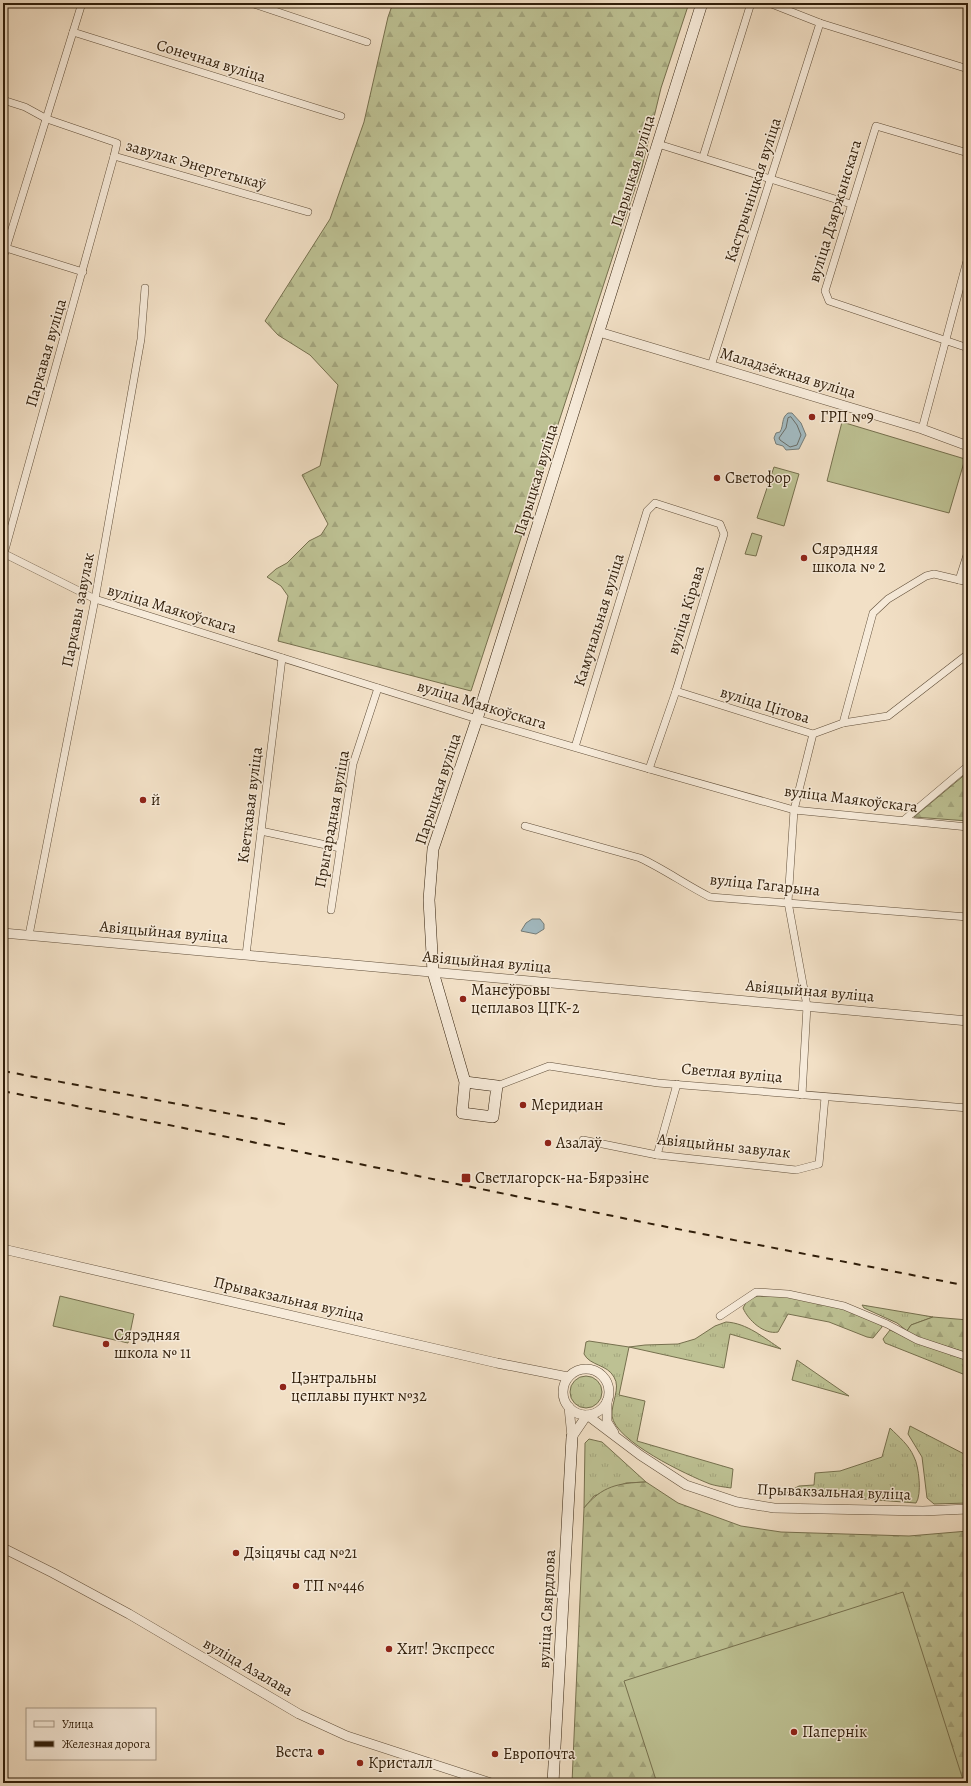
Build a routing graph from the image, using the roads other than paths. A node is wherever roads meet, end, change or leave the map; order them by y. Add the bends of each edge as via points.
1 (82, 3) edge
2 (251, 3) edge
3 (702, 3) edge
4 (751, 3) edge
5 (769, 3) edge
6 (820, 23) junction
7 (73, 32) junction
8 (367, 42) dead end
9 (968, 69) edge
10 (3, 100) edge
11 (341, 116) dead end
12 (47, 119) junction
13 (658, 144) junction
14 (968, 153) edge
15 (114, 156) junction
16 (703, 158) junction
17 (771, 179) junction
18 (851, 204) junction
19 (308, 212) dead end
20 (6, 248) junction
21 (968, 257) edge
22 (3, 258) edge
23 (83, 272) junction
24 (145, 288) dead end
25 (599, 332) junction
26 (946, 341) junction
27 (968, 348) edge
28 (712, 366) junction
29 (922, 429) junction
30 (968, 446) edge
31 (655, 503) joint
32 (968, 552) edge
33 (3, 554) edge
34 (959, 580) junction
35 (968, 582) edge
36 (95, 599) junction
37 (968, 654) edge
38 (282, 658) junction
39 (378, 688) junction
40 (676, 691) junction
41 (477, 719) junction
42 (844, 723) junction
43 (813, 734) junction
44 (575, 747) junction
45 (968, 766) edge
46 (649, 769) junction
47 (794, 810) junction
48 (904, 820) junction
49 (525, 826) dead end
50 (968, 827) edge
51 (261, 831) junction
52 (340, 848) junction
53 (788, 902) junction
54 (331, 910) dead end
55 (968, 917) edge
56 (3, 933) edge
57 (29, 935) junction
58 (246, 955) junction
59 (433, 972) junction
60 (807, 1006) junction
61 (968, 1021) edge
62 (466, 1082) junction
63 (677, 1084) junction
64 (497, 1086) junction
65 (802, 1095) junction
66 (825, 1097) junction
67 (968, 1108) edge
68 (583, 1140) dead end
69 (657, 1156) junction
70 (3, 1249) edge
71 (720, 1316) dead end
72 (968, 1357) edge
73 (568, 1378) junction
74 (607, 1401) junction
75 (569, 1407) junction
76 (587, 1415) junction
77 (572, 1436) junction
78 (619, 1439) junction
79 (968, 1510) edge
80 (3, 1548) edge
81 (491, 1783) edge
82 (554, 1783) edge

1 - 7 street
2 - 8 street
3 - 13 main road, Парыцкая вуліца
4 - 16 street
5 - 6 street
6 - 9 street
6 - 17 street, Кастрычніцкая вуліца
7 - 11 street, Сонечная вуліца
7 - 12 street
10 - 12 street, завулак Энергетыкаў via 25,106
12 - 15 street, завулак Энергетыкаў via 117,143
12 - 20 street
13 - 16 street
13 - 25 main road, Парыцкая вуліца
14 - 18 street, вуліца Дзяржынскага via 876,126
15 - 19 street, завулак Энергетыкаў
15 - 23 street, Паркавая вуліца
16 - 17 street
17 - 18 street
17 - 28 street, Кастрычніцкая вуліца
18 - 26 street, вуліца Дзяржынскага via 825,292 829,300
20 - 22 street
20 - 23 street
21 - 26 street
23 - 33 street, Паркавая вуліца
24 - 36 street, Паркавы завулак via 141,339
25 - 28 street, Маладзёжная вуліца
25 - 41 main road, Парыцкая вуліца
26 - 27 street, вуліца Дзяржынскага
26 - 29 street
28 - 29 street, Маладзёжная вуліца
29 - 30 street, Маладзёжная вуліца
31 - 40 street, вуліца Кірава via 720,524 724,534
31 - 44 street, Камунальная вуліца via 647,511
32 - 34 street
33 - 36 street, вуліца Маякоўскага
34 - 35 street
34 - 42 street via 934,574 926,576 888,599 873,613
36 - 38 street, вуліца Маякоўскага
36 - 57 street, Паркавы завулак
37 - 42 street, вуліца Цітова via 888,716
38 - 39 street, вуліца Маякоўскага
38 - 51 street, Кветкавая вуліца
39 - 41 street, вуліца Маякоўскага
39 - 52 street, Прыгарадная вуліца via 353,764
40 - 43 street, вуліца Цітова
40 - 46 street, вуліца Кірава
41 - 44 street, вуліца Маякоўскага
41 - 59 main road, Парыцкая вуліца via 433,849 429,900
42 - 43 street, вуліца Цітова
43 - 47 street
44 - 46 street, вуліца Маякоўскага
45 - 48 street
46 - 47 street, вуліца Маякоўскага
47 - 48 street, вуліца Маякоўскага
47 - 53 street
48 - 50 street, вуліца Маякоўскага
49 - 53 street, вуліца Гагарына via 640,858 710,897
51 - 52 street
51 - 58 street, Кветкавая вуліца
52 - 54 street, Прыгарадная вуліца
53 - 55 street, вуліца Гагарына
53 - 60 street
56 - 57 street, Авіяцыйная вуліца
57 - 58 street, Авіяцыйная вуліца
58 - 59 street, Авіяцыйная вуліца
59 - 60 street, Авіяцыйная вуліца
59 - 62 main road
60 - 61 street, Авіяцыйная вуліца
60 - 65 street
62 - 64 main road, Светлая вуліца
62 - 64 main road via 462,1113 493,1117
63 - 64 street, Светлая вуліца via 548,1066
63 - 65 street, Светлая вуліца
63 - 69 street
65 - 66 street, Светлая вуліца
66 - 67 street, Светлая вуліца
66 - 69 street, Авіяцыйны завулак via 819,1164 796,1170
68 - 69 street, Авіяцыйны завулак
70 - 73 street, Прывакзальная вуліца
71 - 72 street via 756,1292 788,1294 844,1306 917,1340
73 - 74 street via 573,1373 585,1369 598,1372 603,1376 608,1388
73 - 75 street via 563,1389
74 - 76 street via 599,1411
74 - 78 street via 607,1422
75 - 76 street via 574,1412
75 - 77 street, вуліца Свярдлова
76 - 77 street
76 - 78 street, Прывакзальная вуліца
77 - 82 main road, вуліца Свярдлова
78 - 79 street, Прывакзальная вуліца via 686,1485 737,1502 774,1508
80 - 81 street, вуліца Азалава via 129,1614 299,1714 347,1736

